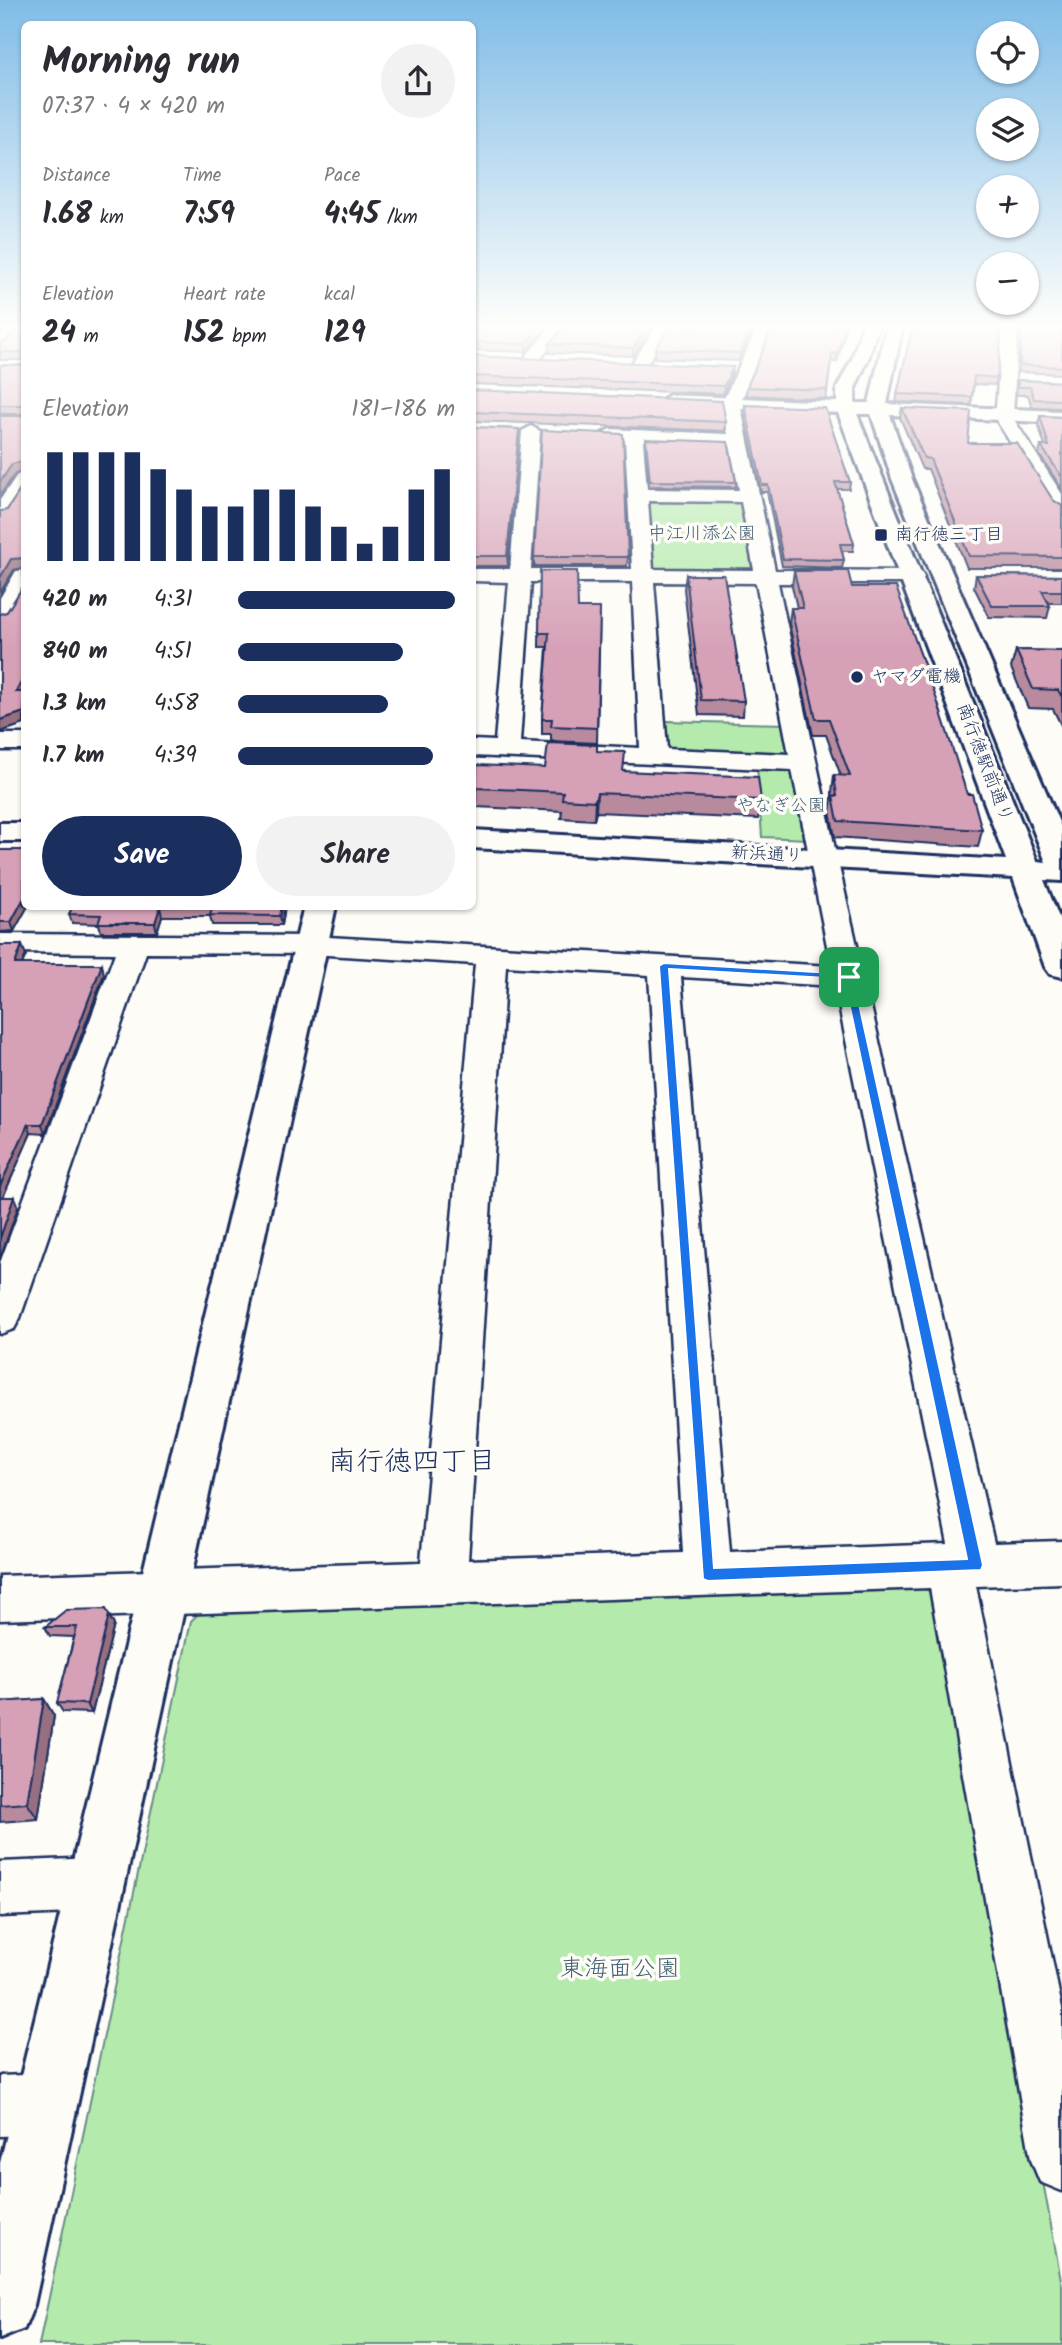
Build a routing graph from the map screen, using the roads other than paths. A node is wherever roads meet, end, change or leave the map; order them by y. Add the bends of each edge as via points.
1 (538, 433) edge
2 (604, 433) edge
3 (738, 433) edge
4 (855, 433) edge
5 (886, 433) edge
6 (1014, 433) edge
7 (634, 435) junction
8 (739, 440) junction
9 (1028, 456) junction
10 (1051, 457) edge
11 (21, 483) edge
12 (638, 495) junction
13 (751, 496) junction
14 (1062, 508) edge
15 (1, 509) edge
16 (476, 575) edge
17 (520, 575) junction
18 (644, 576) junction
19 (767, 576) junction
20 (913, 577) junction
21 (954, 578) junction
22 (21, 581) edge
23 (0, 616) edge
24 (0, 743) edge
25 (21, 743) edge
26 (476, 748) edge
27 (507, 749) junction
28 (654, 756) junction
29 (804, 763) junction
30 (0, 832) edge
31 (21, 832) edge
32 (476, 839) edge
33 (823, 858) junction
34 (1062, 864) edge
35 (1024, 870) junction
36 (1062, 872) edge
37 (315, 926) edge
38 (0, 943) edge
39 (134, 944) junction
40 (491, 956) junction
41 (664, 966) junction
42 (1062, 967) edge
43 (849, 977) junction
44 (0, 1318) edge
45 (1062, 1562) edge
46 (962, 1566) junction
47 (708, 1574) junction
48 (443, 1583) junction
49 (163, 1593) junction
50 (0, 1598) edge
51 (96, 1885) junction
52 (0, 1889) edge
53 (23, 2105) edge
54 (1062, 2160) edge
55 (0, 2305) edge

1 - 17 street
2 - 7 street
3 - 8 street
4 - 20 street, 南行徳駅前通り
5 - 21 street, 南行徳駅前通り via 899,471
6 - 9 street
7 - 8 street
7 - 12 street
8 - 13 street
9 - 10 street
9 - 14 street
11 - 15 street
12 - 13 street
12 - 18 street
13 - 19 street
16 - 17 street
17 - 18 street
17 - 27 street
18 - 19 street
18 - 28 street
19 - 20 street
19 - 29 street
20 - 21 street
20 - 35 street, 南行徳駅前通り
21 - 34 street, 南行徳駅前通り
22 - 23 street
24 - 25 street
26 - 27 street
27 - 28 street
28 - 29 street
29 - 33 street
30 - 31 street
32 - 33 street, 新浜通り
33 - 35 street, 新浜通り
33 - 43 street
35 - 36 street, 新浜通り
35 - 42 street, 南行徳駅前通り
37 - 39 street
37 - 40 street
37 - 49 street
38 - 39 street
39 - 44 street
40 - 41 street
40 - 48 street
41 - 43 street
41 - 47 street
43 - 46 street
45 - 46 street
46 - 47 street
46 - 54 street
47 - 48 street
48 - 49 street
49 - 50 street
49 - 51 street
51 - 52 street
51 - 53 street
53 - 55 street

